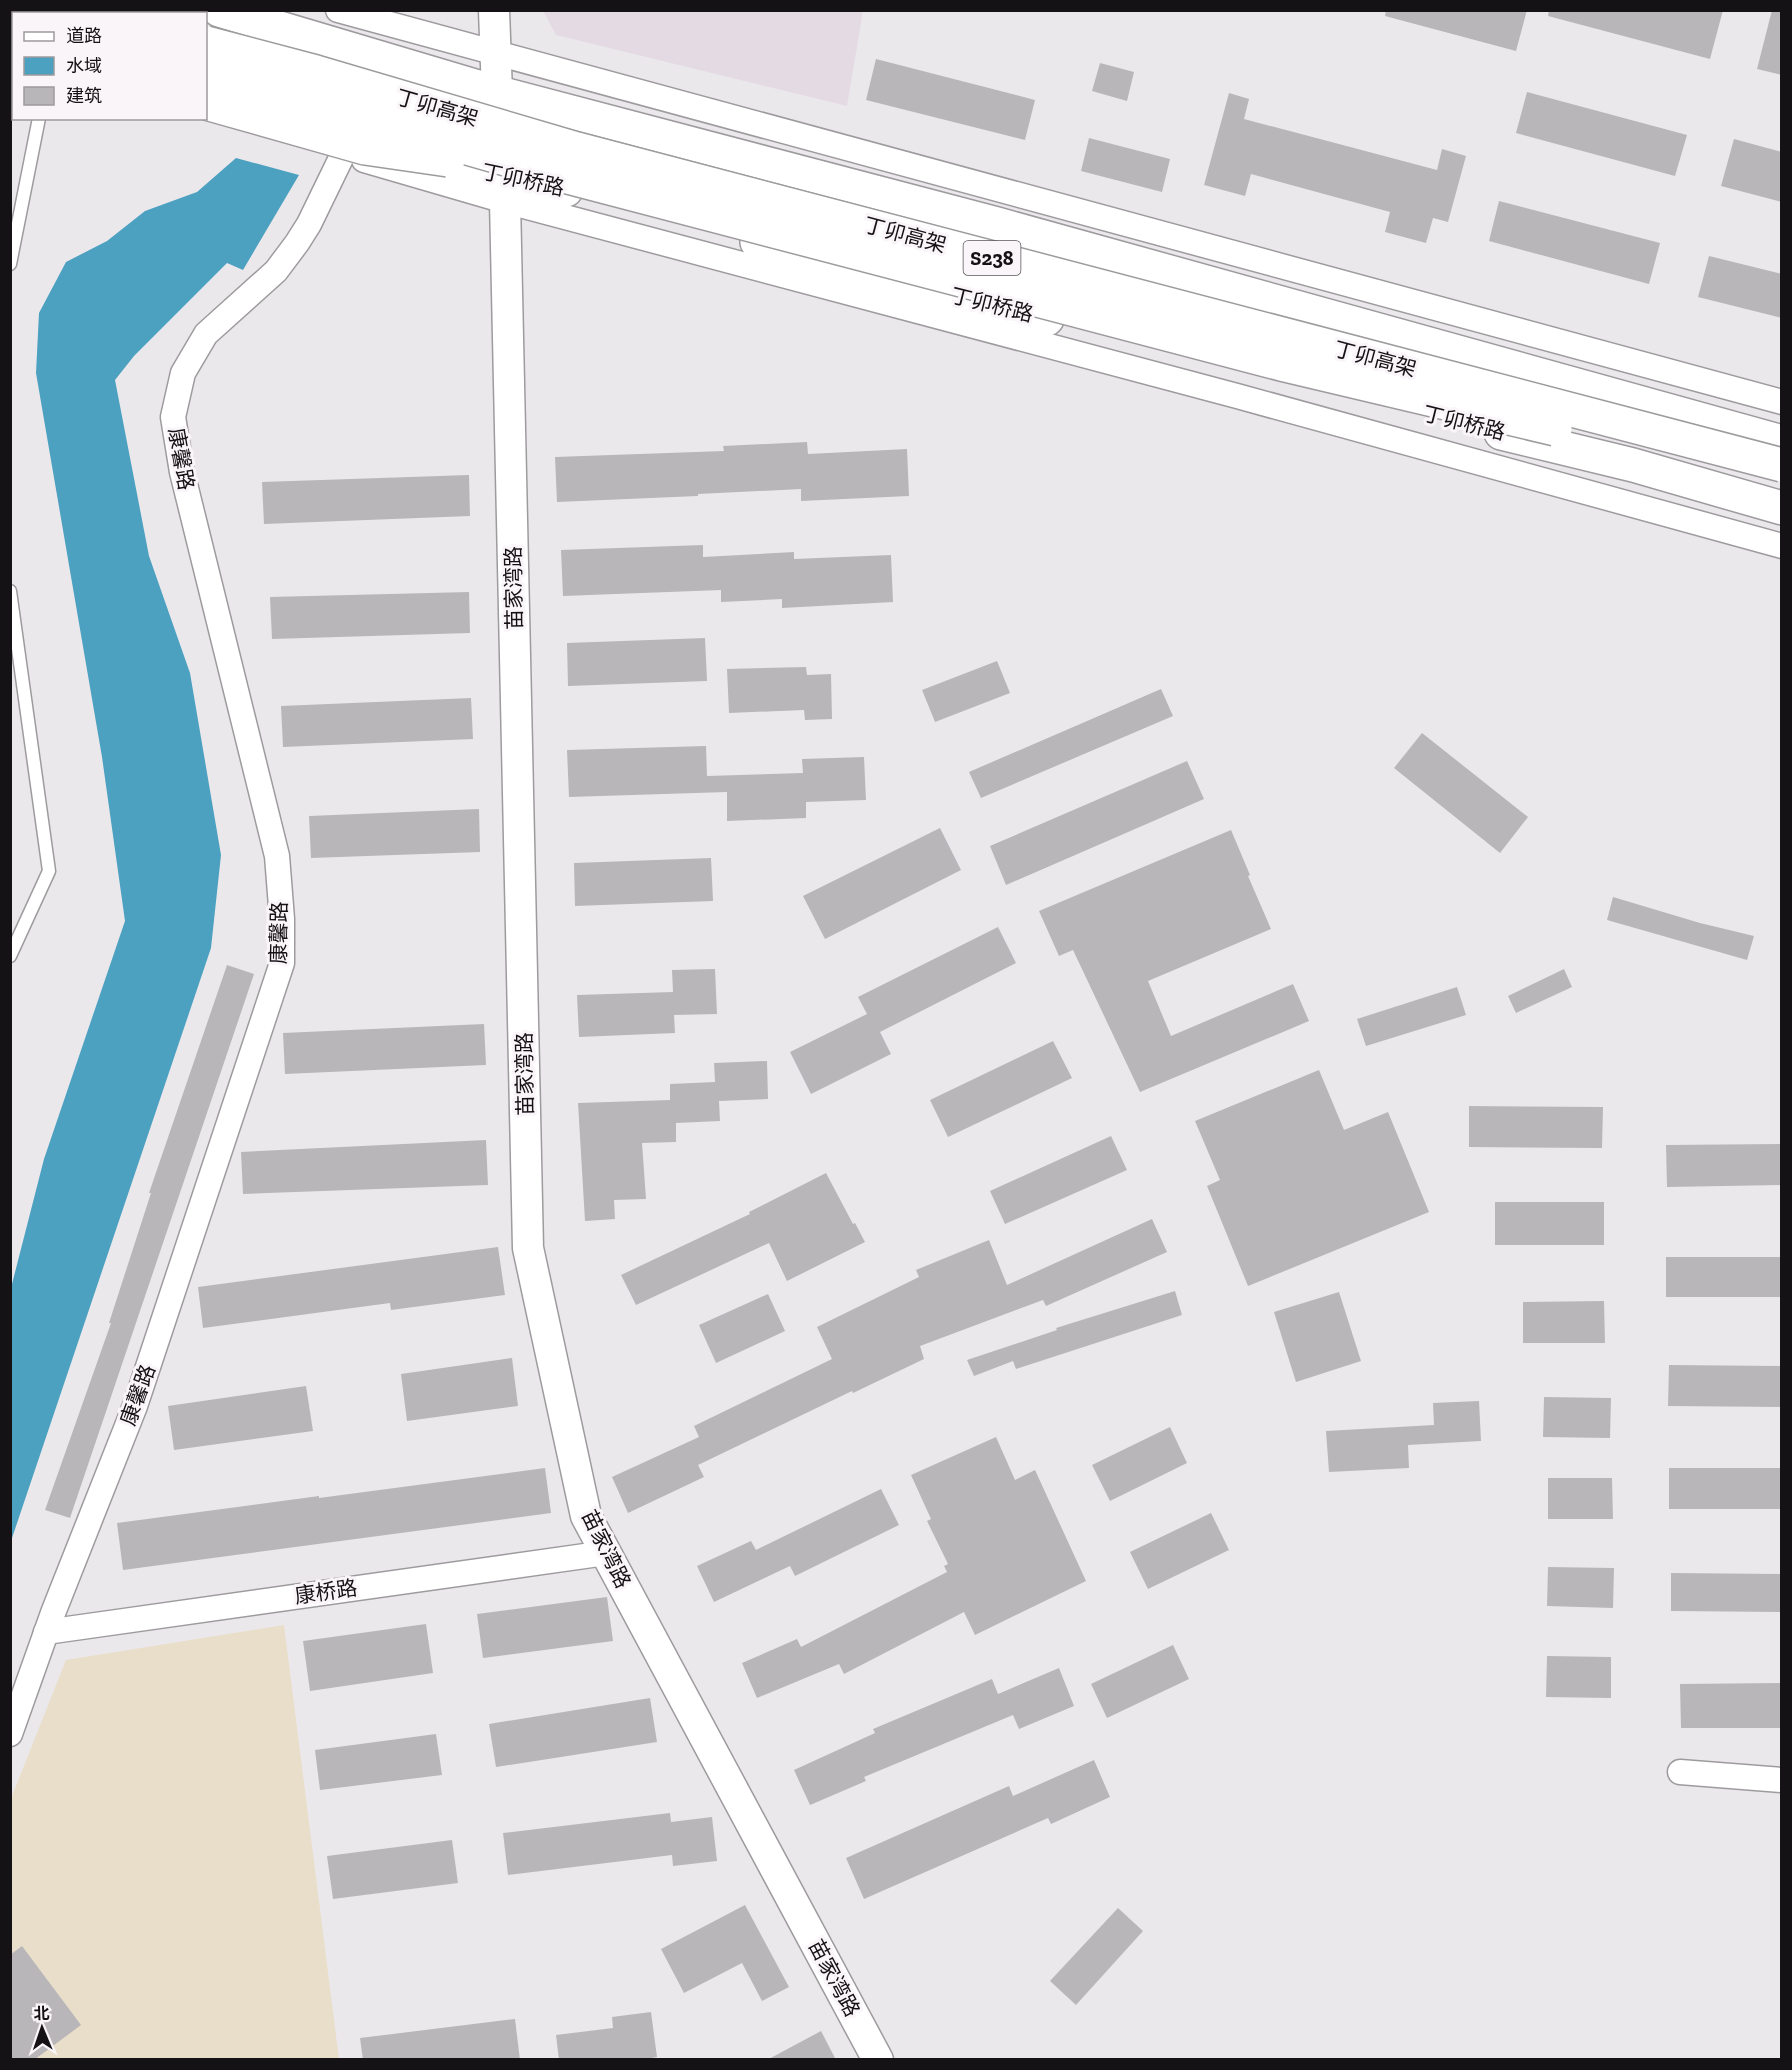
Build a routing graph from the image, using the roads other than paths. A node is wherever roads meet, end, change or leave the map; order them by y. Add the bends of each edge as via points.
1 (219, 10) edge
2 (338, 10) edge
3 (494, 10) edge
4 (207, 27) edge
5 (207, 43) edge
6 (496, 53) junction
7 (316, 72) junction
8 (207, 73) edge
9 (495, 92) junction
10 (207, 94) edge
11 (207, 102) edge
12 (207, 115) edge
13 (39, 120) edge
14 (343, 154) junction
15 (568, 177) junction
16 (502, 189) junction
17 (10, 264) edge
18 (1782, 402) edge
19 (1782, 442) edge
20 (1782, 465) edge
21 (1782, 484) edge
22 (1782, 508) edge
23 (1782, 546) edge
24 (10, 591) edge
25 (10, 956) edge
26 (606, 1553) junction
27 (46, 1632) junction
28 (10, 1734) edge
29 (1680, 1772) dead end
30 (1782, 1780) edge
31 (878, 2060) edge

1 - 9 main road, S238
2 - 6 street
3 - 6 street, 苗家湾路
4 - 7 main road, bridge
5 - 7 main road, 丁卯高架 / S238, bridge
6 - 9 street, 苗家湾路
6 - 18 street
7 - 20 main road, 丁卯高架 / S238, bridge via 577,149
8 - 15 main road, 丁卯高架 / S238, bridge
9 - 16 street, 苗家湾路
9 - 19 main road, S238 via 997,224
10 - 16 main road, 丁卯桥路 / S238
11 - 15 main road, bridge via 365,148
12 - 14 street
13 - 17 lane
14 - 16 street
14 - 27 street, 康馨路 via 309,224 276,271 206,334 183,374 173,417 182,472 277,856 282,963 135,1406
15 - 21 main road, 丁卯高架 / S238, bridge via 1285,365
16 - 22 main road, 丁卯桥路 / S238 via 610,198 852,270 1633,465
16 - 23 street
16 - 26 street, 苗家湾路 via 528,1248 586,1516
24 - 25 lane via 49,871
26 - 27 street, 康桥路
26 - 31 street, 苗家湾路
27 - 28 street, 康馨路
29 - 30 street

